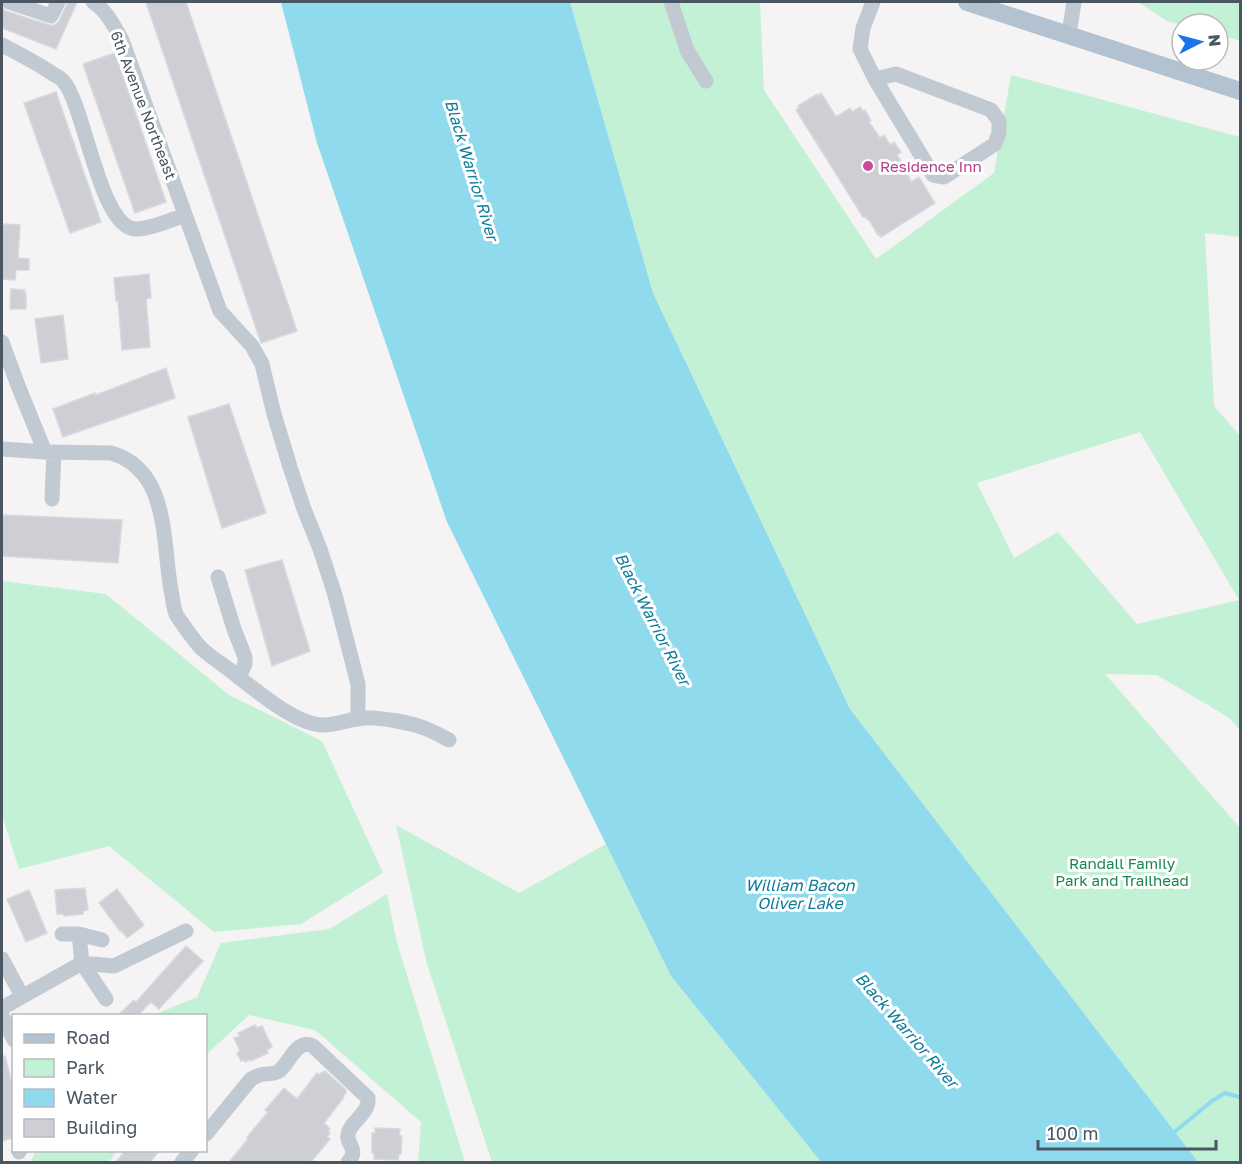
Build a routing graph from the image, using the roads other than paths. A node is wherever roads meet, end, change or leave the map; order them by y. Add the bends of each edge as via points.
1 (9, 2) edge
2 (58, 2) edge
3 (93, 2) edge
4 (671, 2) edge
5 (873, 2) edge
6 (967, 2) edge
7 (1074, 2) edge
8 (1069, 34) junction
9 (2, 45) edge
10 (875, 80) junction
11 (706, 81) dead end
12 (1240, 91) edge
13 (184, 215) junction
14 (2, 342) edge
15 (2, 448) edge
16 (50, 452) junction
17 (52, 499) dead end
18 (218, 577) dead end
19 (235, 674) junction
20 (358, 719) junction
21 (449, 740) dead end
22 (186, 931) dead end
23 (62, 934) dead end
24 (79, 934) junction
25 (102, 940) dead end
26 (2, 959) edge
27 (82, 963) junction
28 (22, 996) junction
29 (106, 999) dead end
30 (2, 1008) edge
31 (2, 1016) edge
32 (12, 1036) edge
33 (207, 1133) edge
34 (348, 1162) edge

1 - 2 street via 51,16
3 - 13 street, 6th Avenue Northeast via 101,7 122,40
4 - 11 street via 687,50
5 - 10 street via 860,49
6 - 8 main road
7 - 8 street
8 - 12 main road
9 - 13 street via 64,81 106,195 126,227 162,224
10 - 10 street via 933,175 944,177 995,144 999,121 991,110 896,74
13 - 20 street, 6th Avenue Northeast via 220,311 252,346 262,364 290,467 335,595 358,684
14 - 16 street
15 - 16 street
16 - 17 street
16 - 19 street via 111,453 134,464 144,474 158,500 165,528 176,614 201,648
18 - 19 street via 244,651 245,664
19 - 20 street via 282,709 307,722 320,725
20 - 21 street via 422,727
22 - 27 street via 114,966
23 - 24 street
24 - 25 street
24 - 27 street
26 - 28 street
27 - 28 street
27 - 29 street
28 - 30 street
31 - 32 street
33 - 34 street via 250,1079 280,1071 298,1048 308,1044 368,1098 366,1109 349,1131 354,1152

